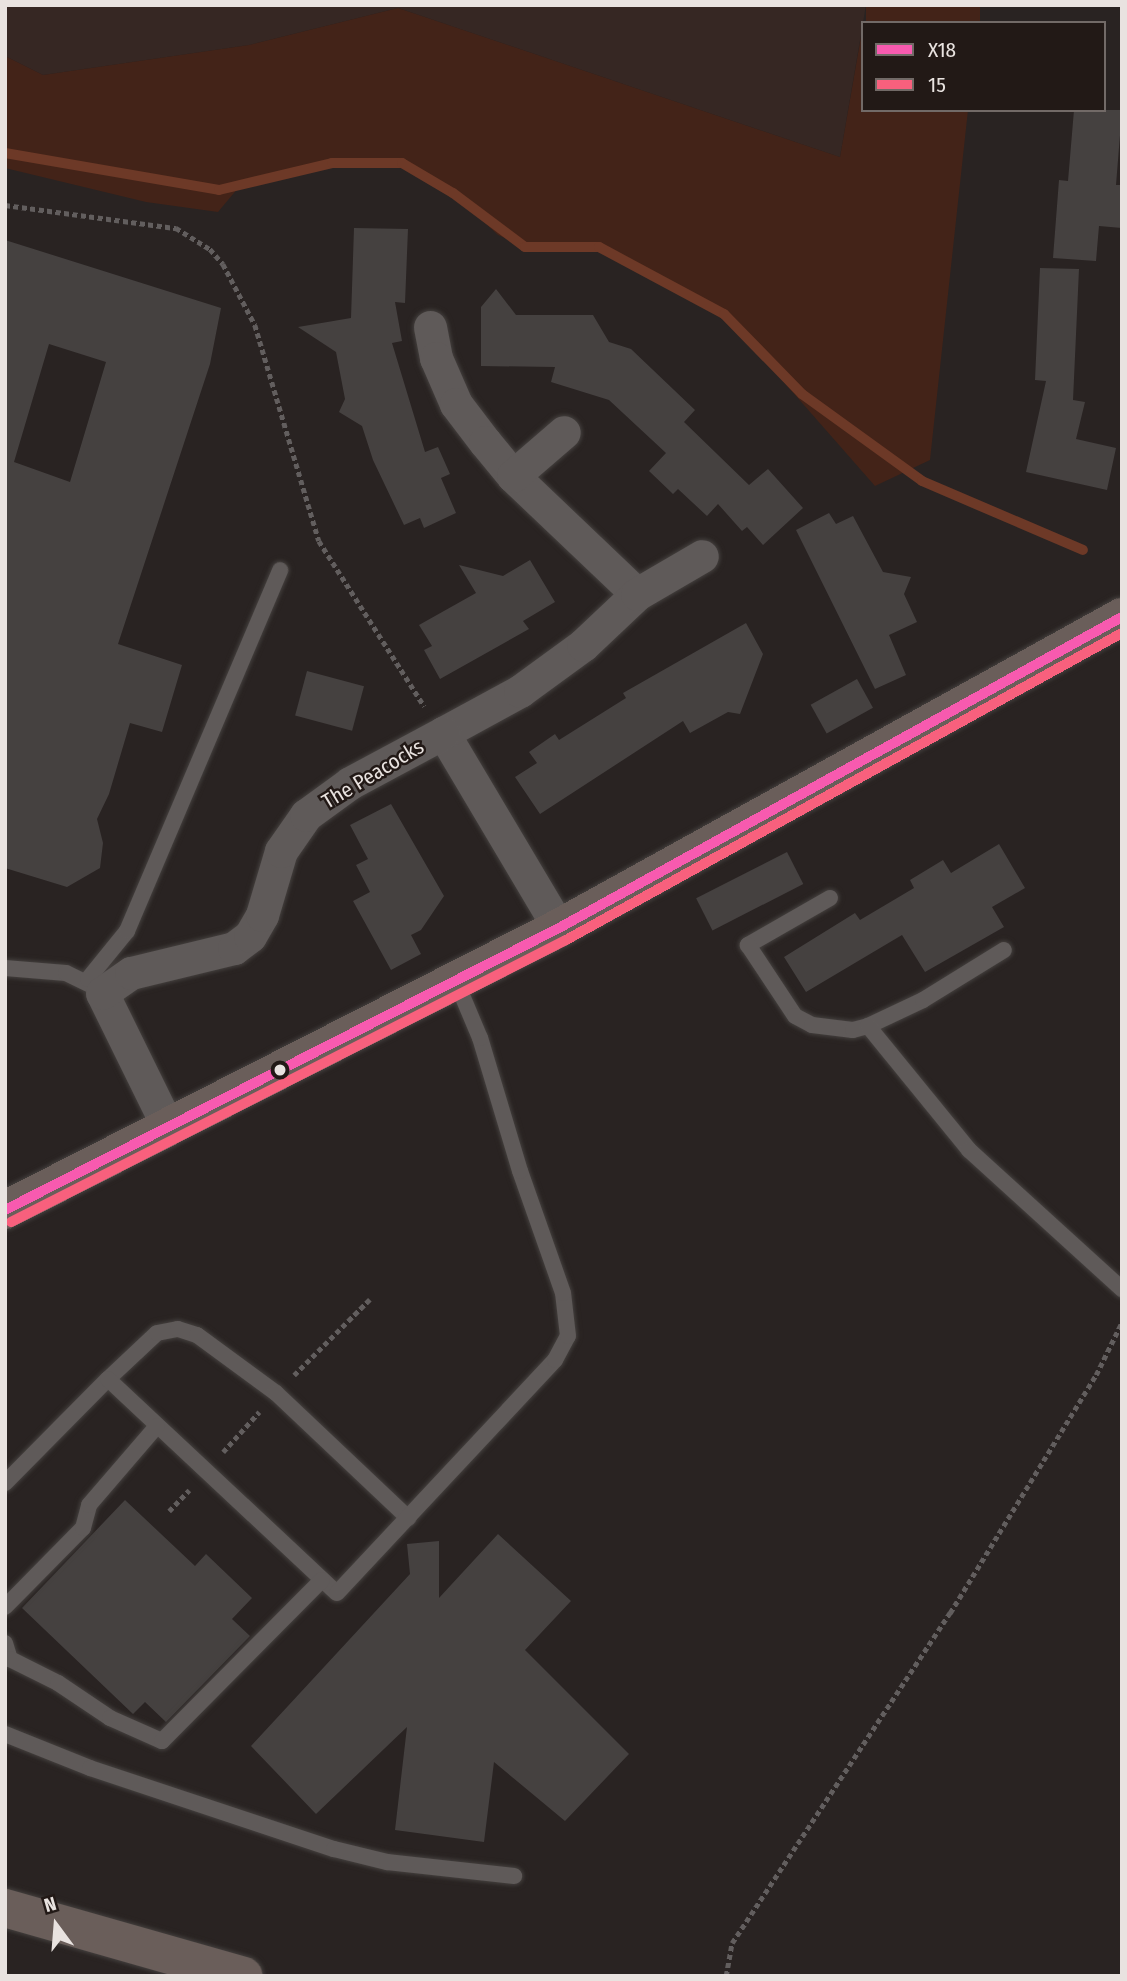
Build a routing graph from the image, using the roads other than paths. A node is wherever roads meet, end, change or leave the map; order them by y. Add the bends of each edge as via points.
1 (430, 327) dead end
2 (564, 432) dead end
3 (513, 476) junction
4 (702, 556) dead end
5 (280, 570) dead end
6 (637, 594) junction
7 (1122, 617) edge
8 (443, 733) junction
9 (830, 898) dead end
10 (559, 928) junction
11 (1004, 950) dead end
12 (5, 968) edge
13 (456, 981) junction
14 (95, 986) junction
15 (868, 1026) junction
16 (168, 1127) junction
17 (5, 1210) edge
18 (1122, 1289) edge
19 (108, 1379) junction
20 (157, 1426) junction
21 (5, 1483) edge
22 (408, 1518) junction
23 (322, 1580) junction
24 (5, 1607) edge
25 (5, 1643) edge
26 (5, 1734) edge
27 (514, 1876) dead end
28 (5, 1908) edge
29 (244, 1976) edge

1 - 3 street via 436,358 456,404
2 - 3 street
3 - 6 street
4 - 6 street, The Peacocks
5 - 14 lane via 127,930
6 - 8 street, The Peacocks via 583,645 520,691
7 - 10 highway
8 - 10 street, The Peacocks
8 - 14 street, The Peacocks via 350,783 306,815 281,851 262,915 250,936 234,948
9 - 15 lane via 748,945 795,1016 823,1028
10 - 13 highway
11 - 15 lane via 923,1000
12 - 14 lane
13 - 16 highway
13 - 22 lane via 480,1038 563,1293 568,1336 555,1360
14 - 16 street
15 - 18 lane via 969,1150
16 - 17 highway
19 - 20 lane
19 - 21 lane
19 - 22 lane via 157,1333 178,1329 197,1335 276,1393
20 - 23 lane
20 - 24 lane via 89,1505 83,1528
22 - 23 lane via 337,1593
23 - 25 lane via 163,1741 110,1718 10,1659
26 - 27 lane via 90,1768 334,1849 387,1862
28 - 29 highway

